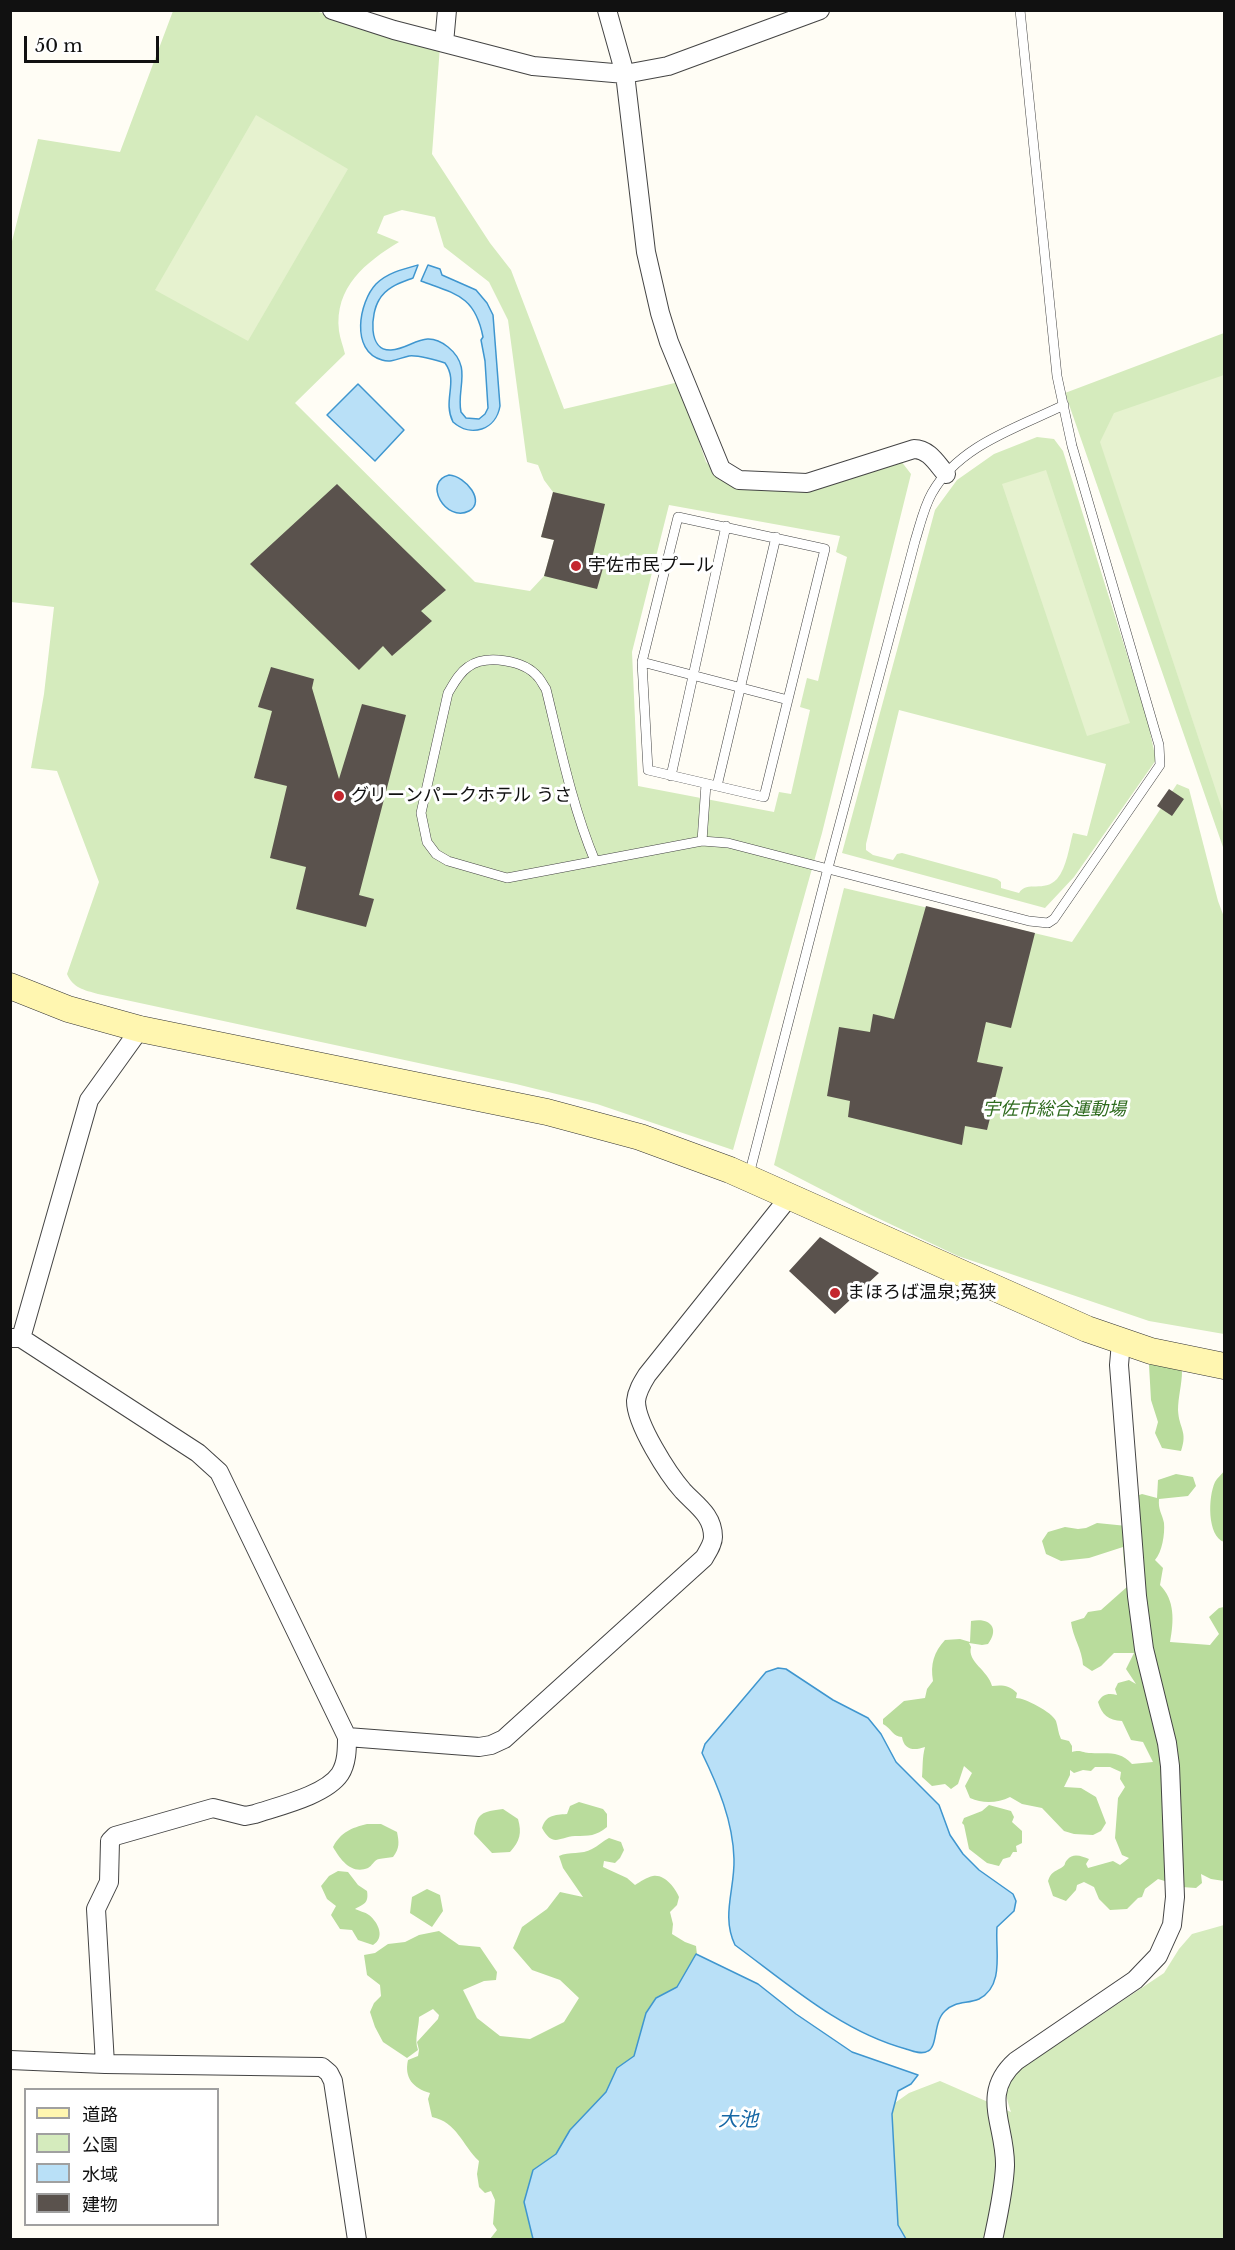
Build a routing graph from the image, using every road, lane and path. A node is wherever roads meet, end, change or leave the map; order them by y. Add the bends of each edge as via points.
1 (332, 10) edge
2 (447, 10) edge
3 (607, 10) edge
4 (820, 10) edge
5 (1020, 10) edge
6 (444, 43) junction
7 (625, 74) junction
8 (1064, 405) junction
9 (946, 474) junction
10 (726, 526) junction
11 (776, 537) junction
12 (642, 662) junction
13 (693, 675) junction
14 (740, 688) junction
15 (788, 700) junction
16 (671, 776) junction
17 (706, 784) junction
18 (717, 786) junction
19 (702, 841) junction
20 (595, 861) junction
21 (828, 868) junction
22 (10, 987) edge
23 (140, 1029) junction
24 (748, 1178) junction
25 (790, 1196) junction
26 (16, 1338) edge
27 (1121, 1342) junction
28 (1224, 1366) edge
29 (348, 1737) junction
30 (10, 2060) edge
31 (105, 2064) junction
32 (357, 2240) edge
33 (993, 2240) edge

1 - 6 street
2 - 6 street
3 - 7 street
4 - 7 street via 668,66
5 - 8 lane via 1057,376
6 - 7 street via 533,66
7 - 9 street via 647,259 660,314 721,469 739,480 807,483 921,449
8 - 9 lane via 979,446
8 - 21 lane via 1072,446 1159,745 1160,765 1048,923
9 - 21 lane via 932,493 915,541
10 - 11 lane
10 - 12 lane via 678,517
10 - 13 lane
11 - 14 lane
11 - 15 lane via 825,549
12 - 13 lane
12 - 16 lane via 648,770
13 - 14 lane
13 - 16 lane
14 - 15 lane
14 - 18 lane
15 - 18 lane via 764,797
16 - 17 lane
17 - 18 lane
17 - 19 lane
19 - 20 lane
19 - 21 lane via 728,843
20 - 20 lane via 507,878 448,861 427,842 421,813 448,693 470,665 487,660 506,661 538,676 546,689
21 - 24 lane
22 - 23 street via 68,1009
23 - 24 street via 585,1121 681,1150
23 - 26 street via 89,1100
24 - 25 street
25 - 27 street
25 - 29 street via 647,1375 638,1393 637,1408 659,1457 711,1524 714,1538 704,1558 504,1739 479,1747
26 - 29 street via 198,1453 219,1472
27 - 28 street
27 - 33 street via 1119,1365 1137,1596 1144,1649 1170,1766 1175,1897 1172,1925 1158,1956 1135,1980 1005,2071 995,2098 1005,2163
29 - 31 street via 340,1774 322,1790 255,1814 245,1816 213,1808 110,1840 109,1882 96,1909
30 - 31 street
31 - 32 street via 322,2067 333,2081

